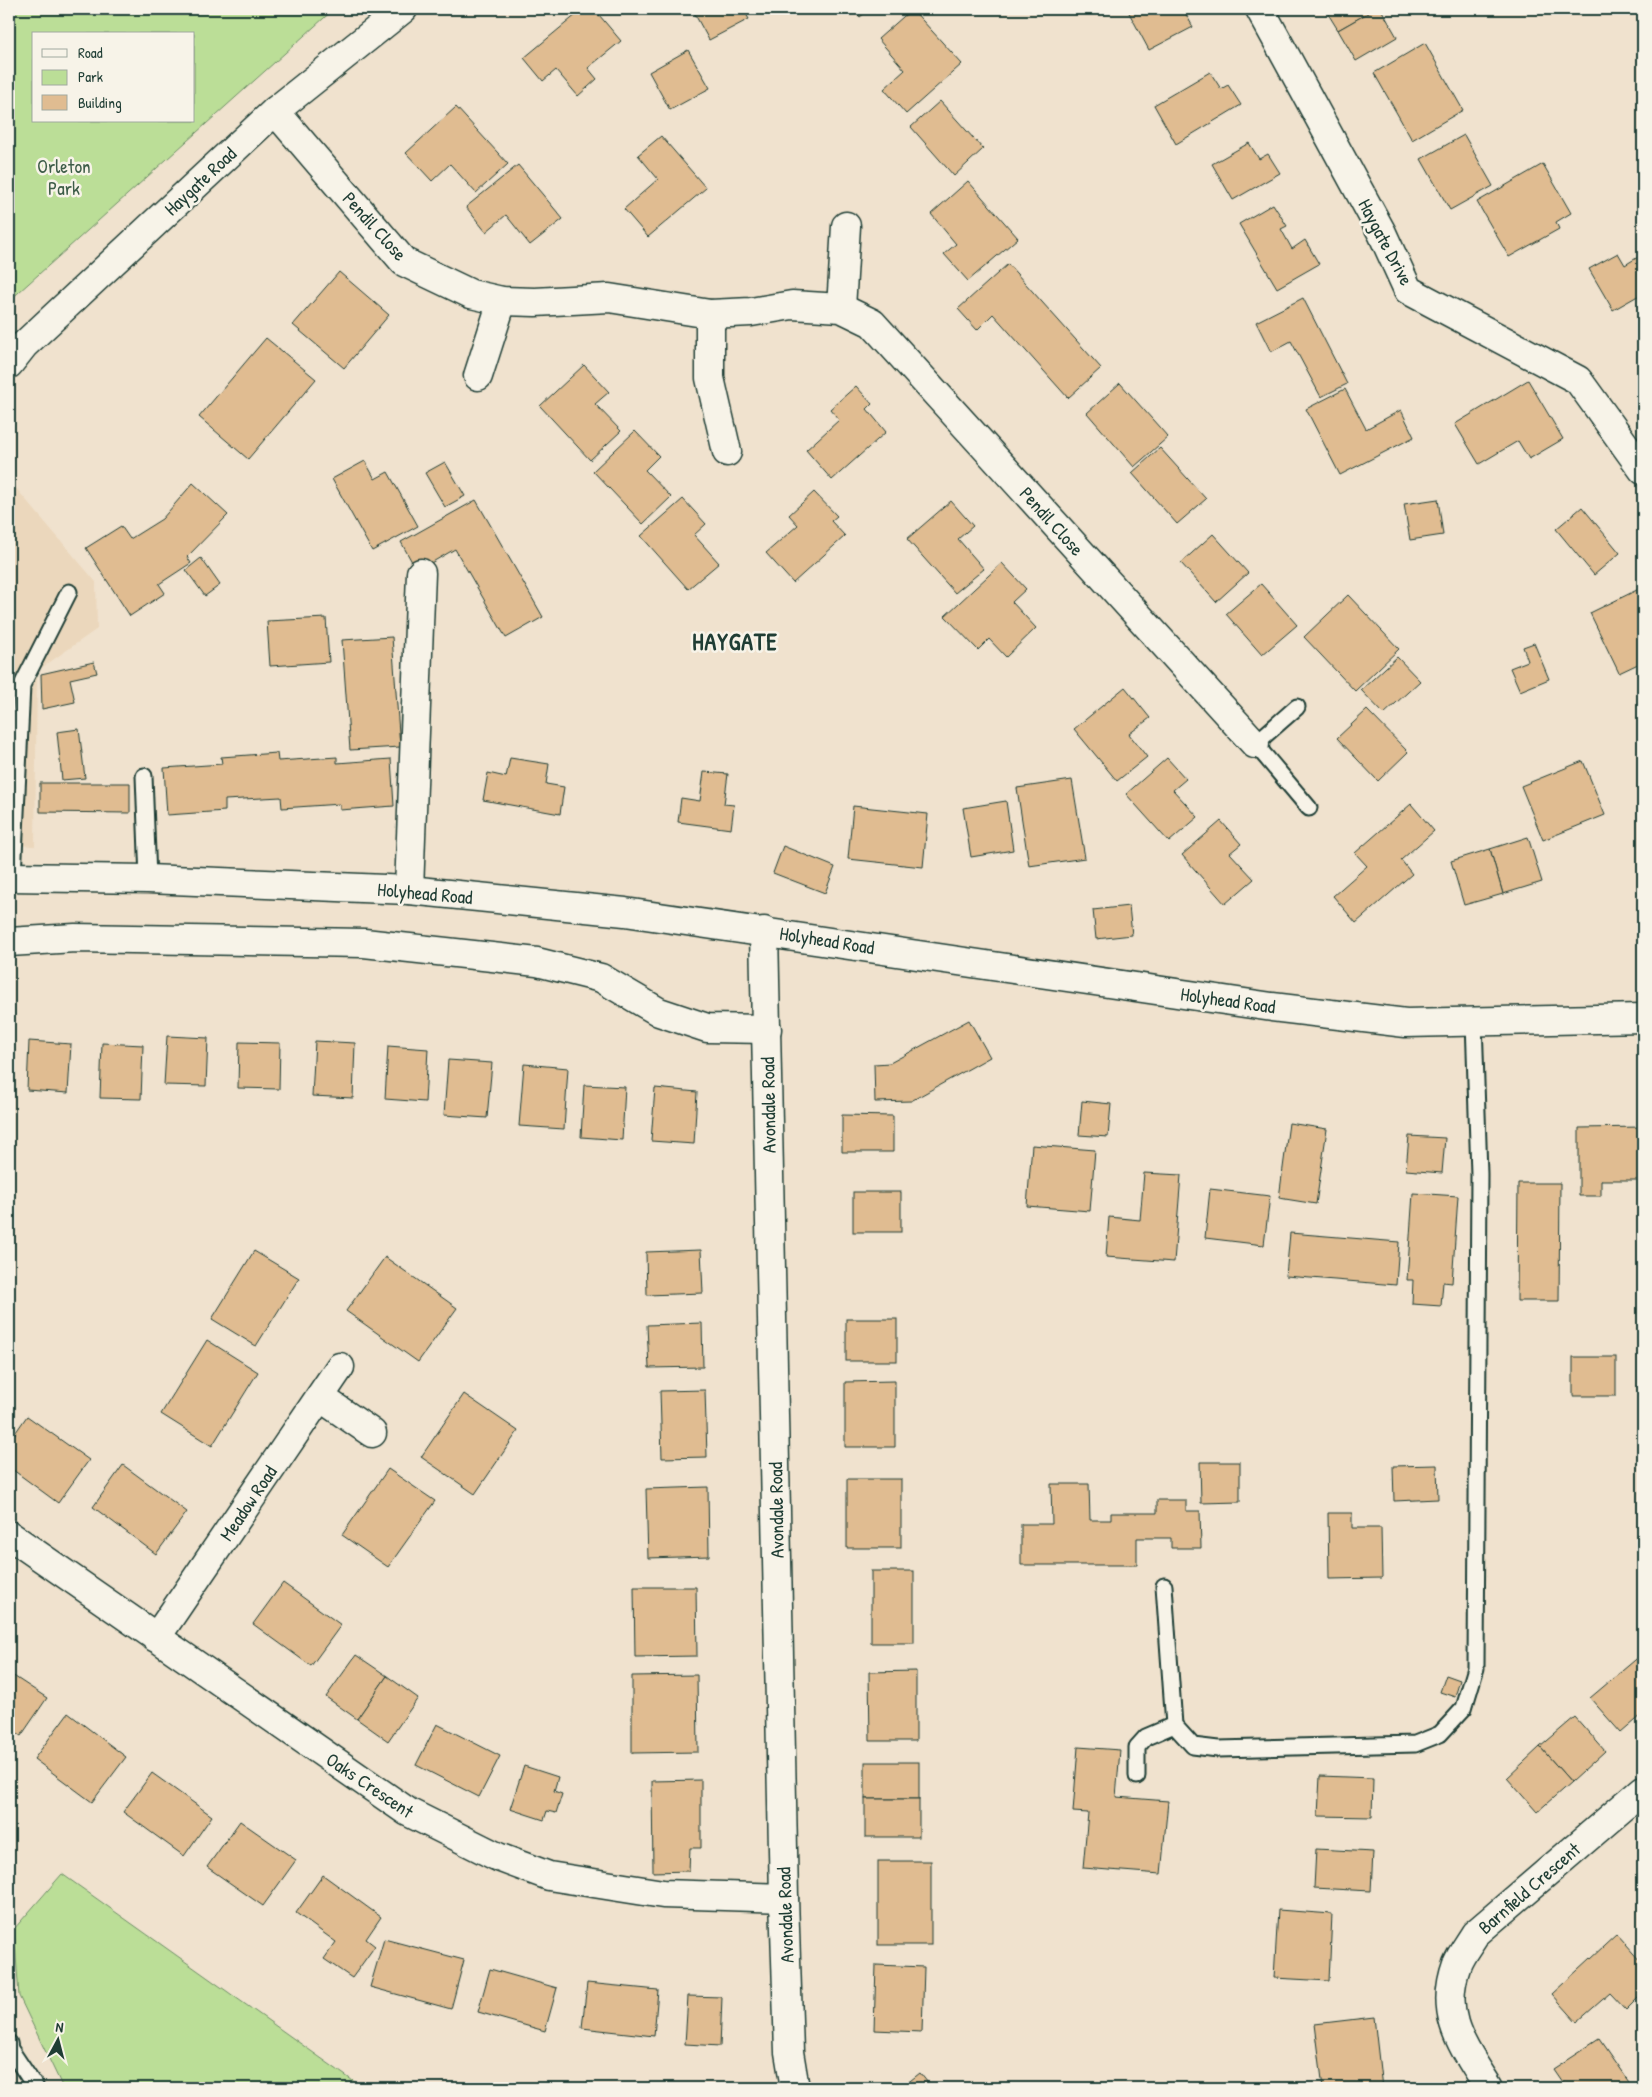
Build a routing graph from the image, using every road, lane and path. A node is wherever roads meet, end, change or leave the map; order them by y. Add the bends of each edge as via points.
1 (403, 9) edge
2 (1260, 9) edge
3 (275, 111) junction
4 (846, 226) dead end
5 (502, 302) junction
6 (841, 308) junction
7 (710, 314) junction
8 (9, 364) edge
9 (478, 376) dead end
10 (728, 452) dead end
11 (1643, 470) edge
12 (421, 573) dead end
13 (69, 592) dead end
14 (1298, 707) dead end
15 (1255, 744) junction
16 (144, 776) dead end
17 (1310, 808) dead end
18 (11, 877) edge
19 (148, 880) junction
20 (409, 890) junction
21 (764, 931) junction
22 (9, 942) edge
23 (1643, 1018) edge
24 (1474, 1021) junction
25 (767, 1029) junction
26 (340, 1367) dead end
27 (320, 1397) junction
28 (372, 1433) dead end
29 (9, 1535) edge
30 (1164, 1586) dead end
31 (156, 1638) junction
32 (1174, 1725) junction
33 (1137, 1776) dead end
34 (1643, 1790) edge
35 (784, 1898) junction
36 (9, 2047) edge
37 (36, 2088) edge
38 (795, 2088) edge
39 (1489, 2088) edge

1 - 3 street, Haygate Road
2 - 11 street, Haygate Drive via 1382,233 1408,290 1578,380
3 - 5 street, Pendil Close via 404,262 444,283
3 - 8 street, Haygate Road via 24,345
4 - 6 street
5 - 7 street, Pendil Close via 608,298
5 - 9 street
6 - 7 street, Pendil Close via 792,305
6 - 15 street, Pendil Close via 872,323
7 - 10 street via 710,378
12 - 20 street
13 - 18 lane via 22,685
14 - 15 lane
15 - 17 lane, Pendil Close
16 - 19 lane
18 - 19 street, Holyhead Road
19 - 20 street, Holyhead Road
20 - 21 street, Holyhead Road via 625,912
21 - 24 street, Holyhead Road via 1272,1007 1406,1023
21 - 25 street, Avondale Road
22 - 25 street via 75,938 364,943 537,962 601,978 659,1012 707,1028
23 - 24 street, Holyhead Road
24 - 32 lane via 1479,1174 1476,1668 1464,1708 1440,1734 1416,1744 1218,1749 1193,1746
25 - 35 street, Avondale Road
26 - 27 street, Meadow Road
27 - 28 street
27 - 31 street, Meadow Road
29 - 31 street, Oaks Crescent
30 - 32 lane
31 - 35 street, Oaks Crescent via 408,1812 498,1857 549,1876 663,1894
32 - 33 lane via 1146,1737 1138,1747
34 - 39 street, Barnfield Crescent via 1475,1934 1458,1962 1450,1991 1451,2016 1463,2045
35 - 38 street, Avondale Road via 789,2052
36 - 37 lane

